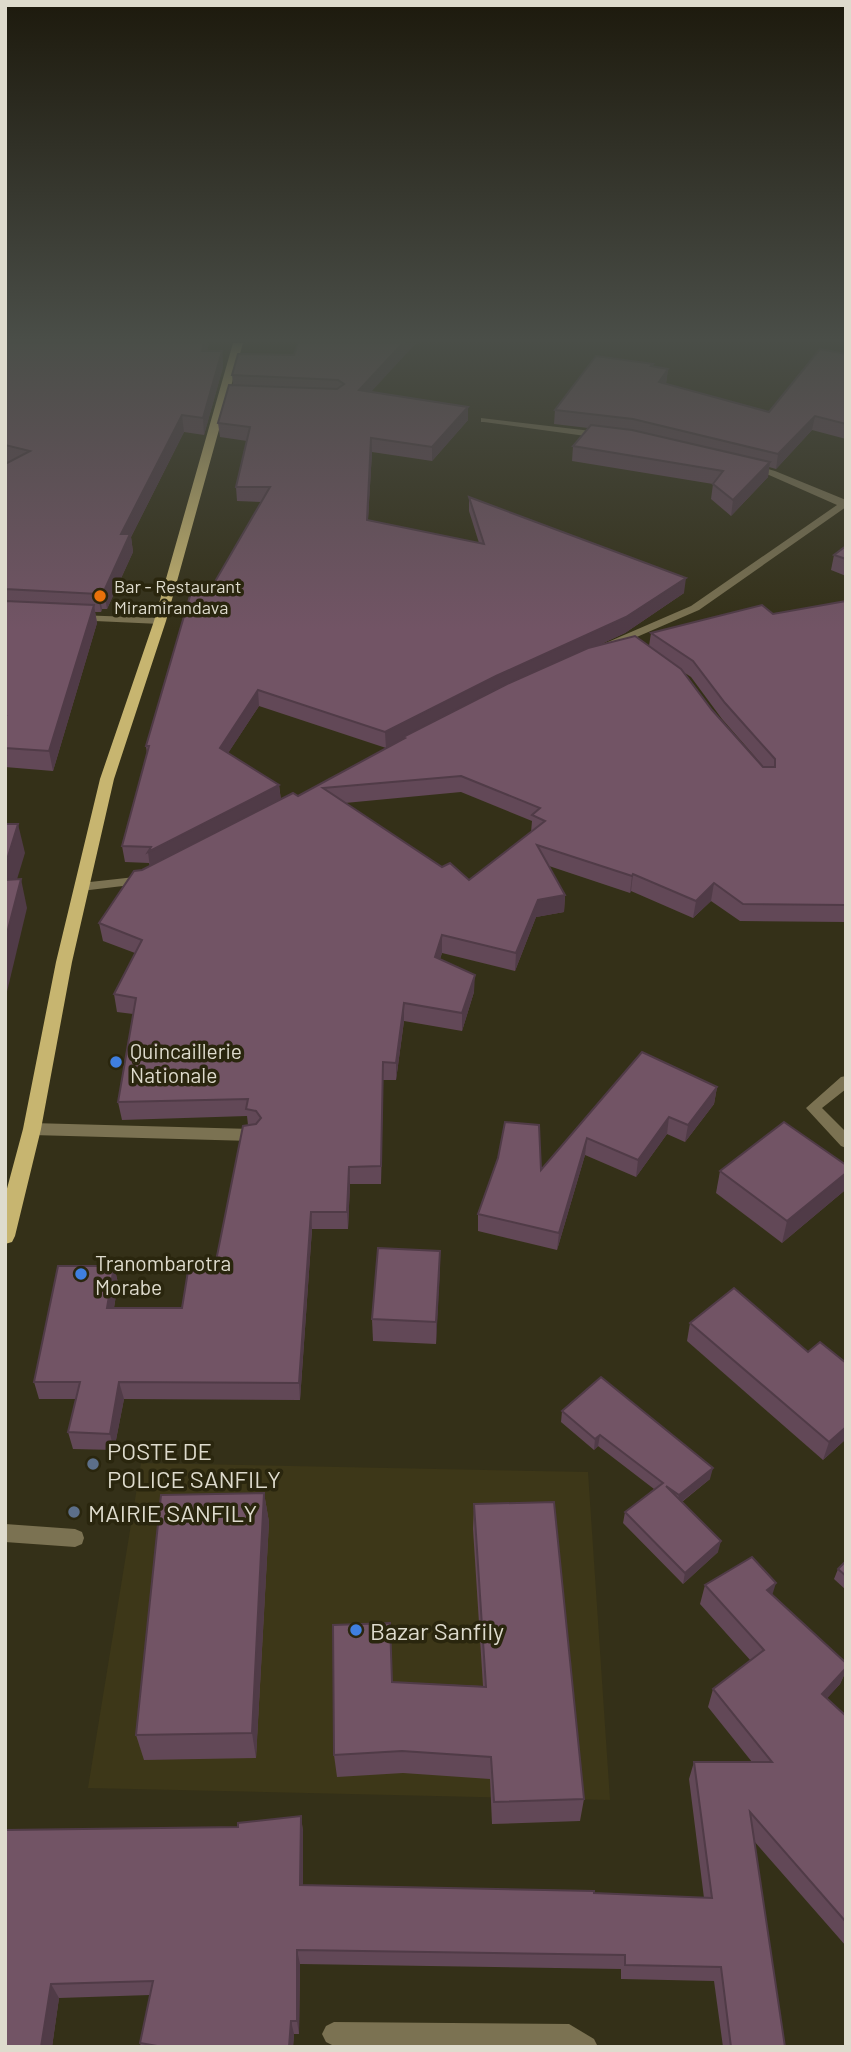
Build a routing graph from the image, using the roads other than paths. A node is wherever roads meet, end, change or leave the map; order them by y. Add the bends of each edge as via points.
1 (215, 439) edge
2 (734, 463) edge
3 (844, 503) edge
4 (65, 617) edge
5 (160, 621) junction
6 (599, 650) edge
7 (150, 877) edge
8 (81, 887) junction
9 (846, 1081) edge
10 (33, 1129) junction
11 (252, 1135) edge
12 (846, 1142) edge
13 (5, 1236) edge
14 (5, 1533) edge
15 (75, 1538) dead end
16 (334, 2034) dead end
17 (586, 2047) edge

1 - 5 main road
2 - 3 street via 772,472
3 - 6 street via 695,608 629,641
4 - 5 street
5 - 8 main road via 107,779
7 - 8 street via 140,882
8 - 10 main road
9 - 12 street via 813,1108
10 - 11 street
10 - 13 main road
14 - 15 street
16 - 17 street via 569,2036

